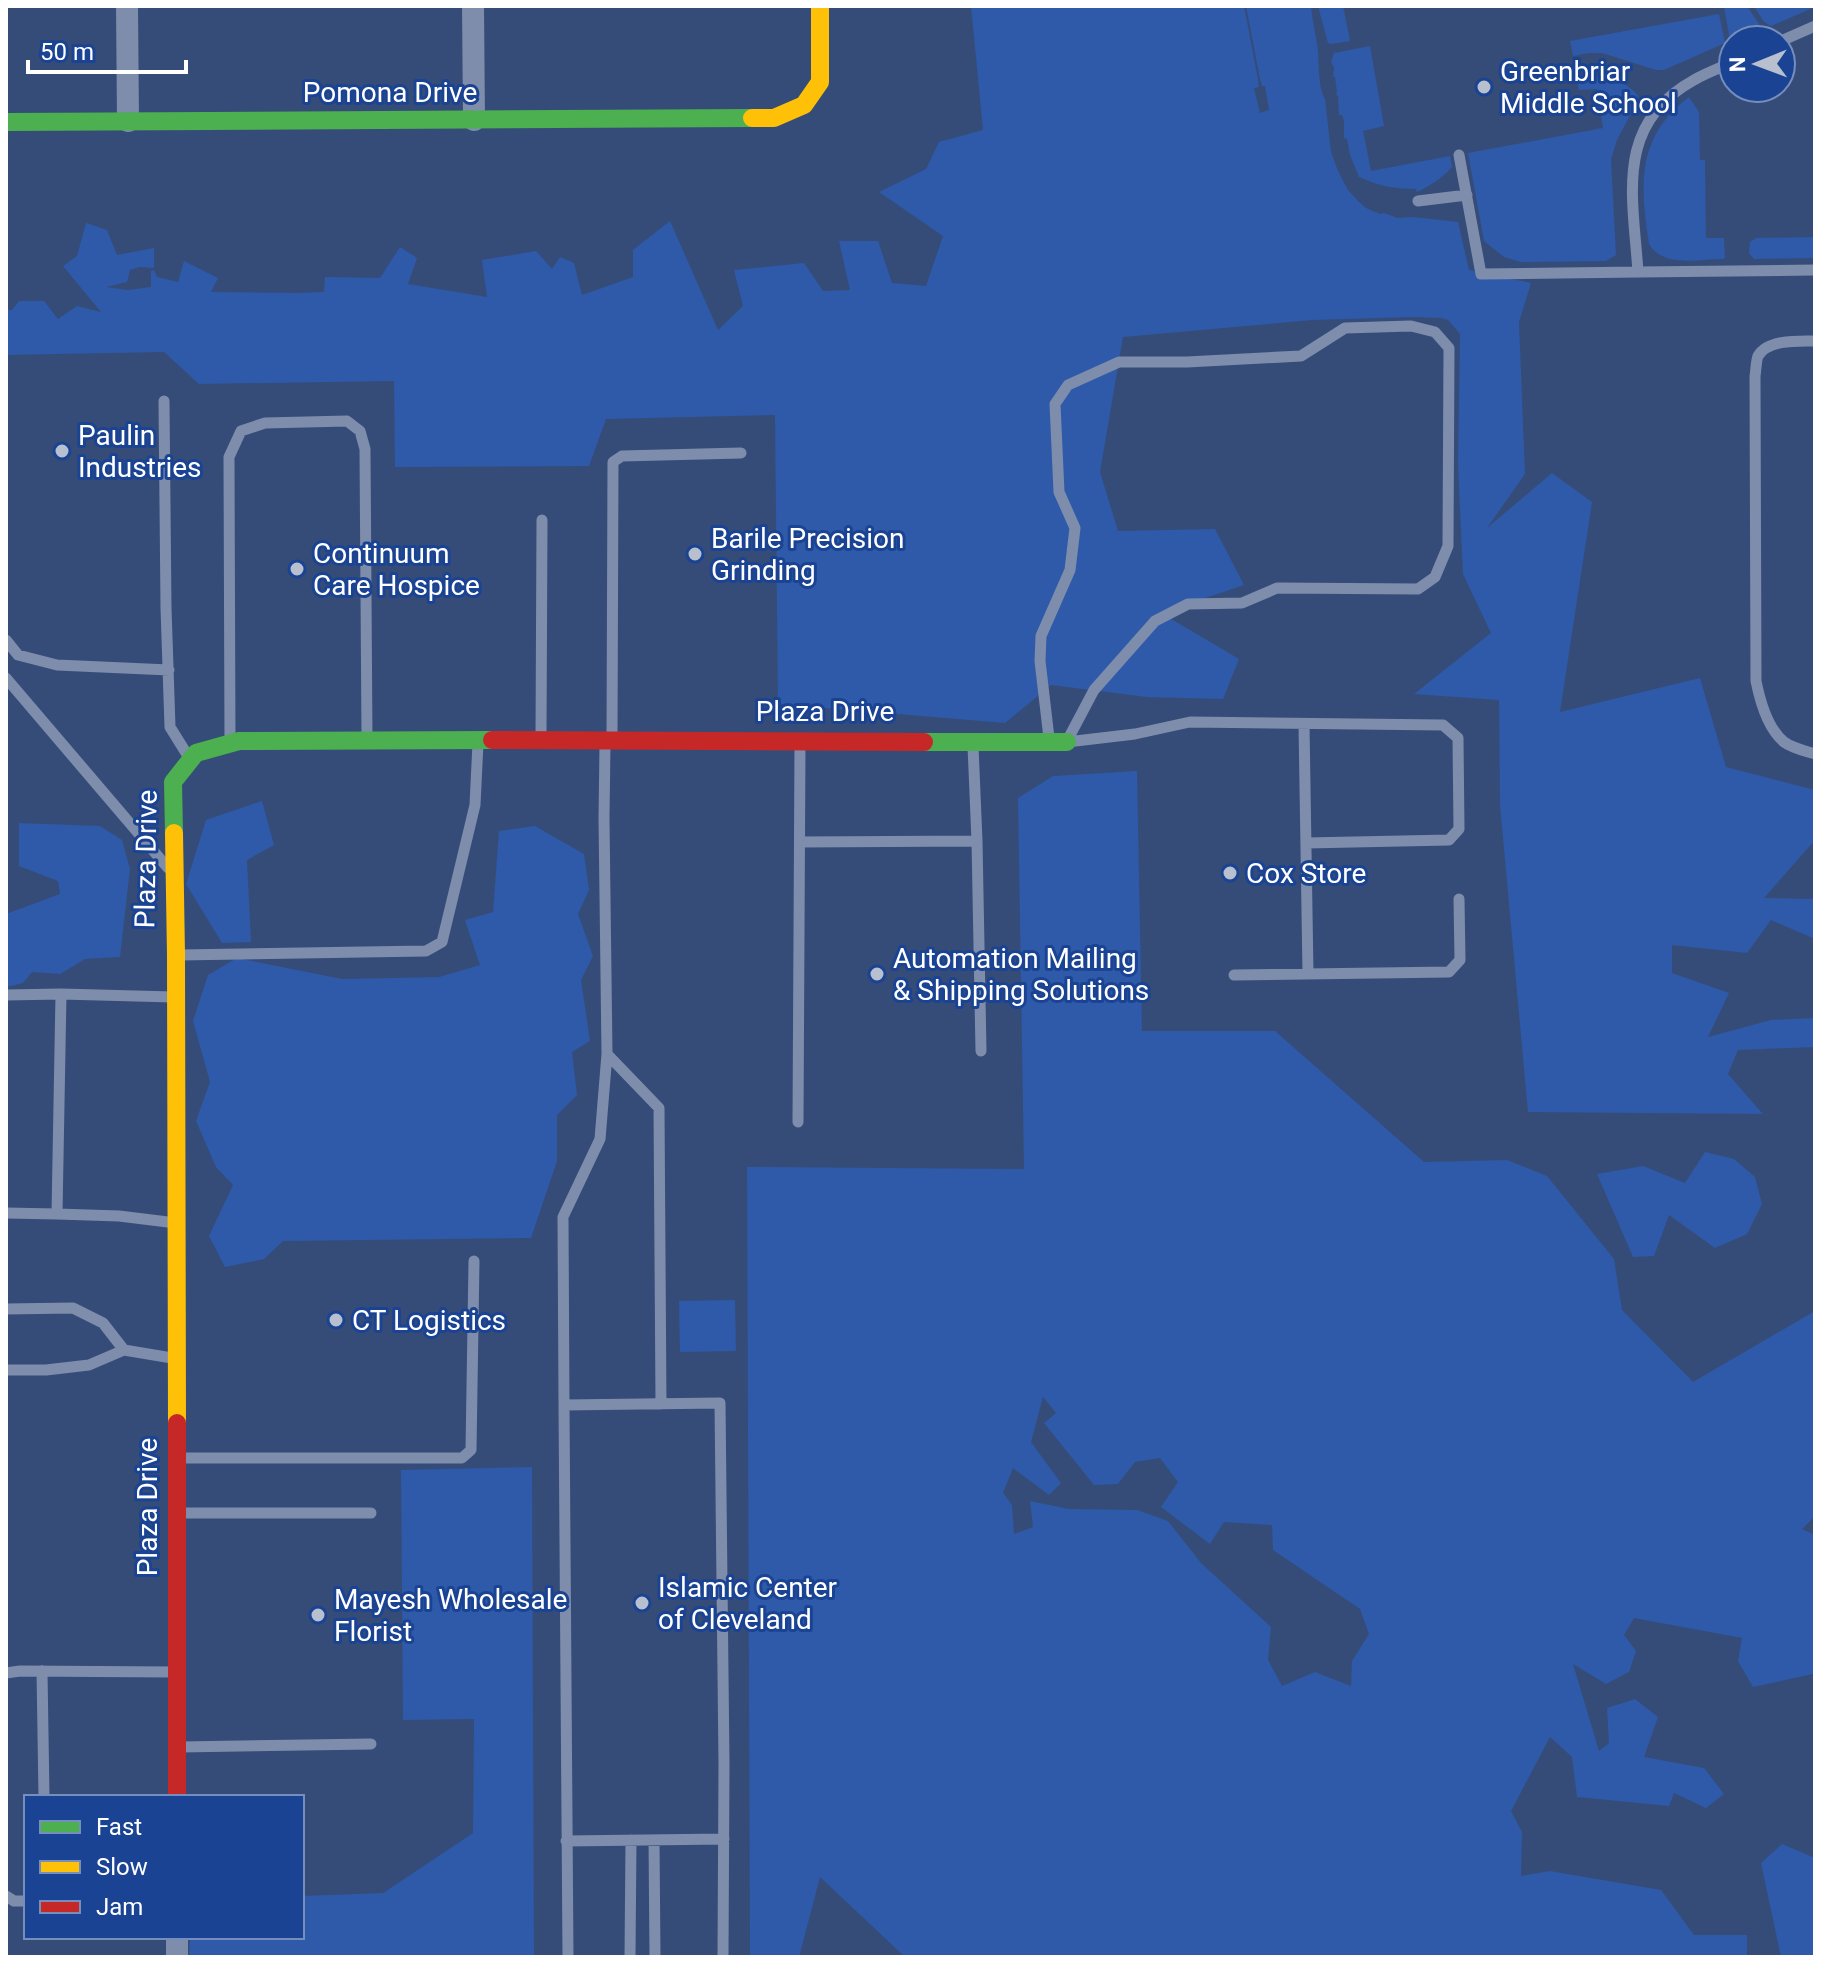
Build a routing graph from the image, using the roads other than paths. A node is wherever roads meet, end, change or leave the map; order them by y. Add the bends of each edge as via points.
1 (127, 6) edge
2 (473, 6) edge
3 (820, 6) edge
4 (1717, 70) edge
5 (474, 120) junction
6 (128, 121) junction
7 (6, 122) edge
8 (1459, 155) dead end
9 (1467, 195) junction
10 (1418, 201) dead end
11 (1815, 270) edge
12 (1638, 272) junction
13 (1815, 341) edge
14 (164, 401) dead end
15 (741, 453) dead end
16 (542, 520) dead end
17 (6, 640) edge
18 (169, 670) junction
19 (6, 678) edge
20 (1304, 724) junction
21 (478, 740) junction
22 (609, 740) junction
23 (367, 741) junction
24 (541, 741) junction
25 (800, 741) junction
26 (973, 741) junction
27 (1058, 742) junction
28 (230, 743) junction
29 (1815, 754) edge
30 (190, 760) junction
31 (977, 841) junction
32 (800, 842) junction
33 (1306, 843) junction
34 (174, 874) junction
35 (1459, 899) dead end
36 (176, 955) junction
37 (1308, 974) junction
38 (1234, 975) dead end
39 (61, 994) junction
40 (6, 995) edge
41 (176, 997) junction
42 (981, 1051) dead end
43 (607, 1054) junction
44 (798, 1122) dead end
45 (6, 1213) edge
46 (57, 1214) junction
47 (176, 1223) junction
48 (474, 1261) dead end
49 (6, 1309) edge
50 (124, 1350) junction
51 (176, 1359) junction
52 (6, 1370) edge
53 (661, 1404) junction
54 (564, 1405) junction
55 (176, 1458) junction
56 (177, 1513) junction
57 (371, 1513) dead end
58 (42, 1671) junction
59 (177, 1672) junction
60 (6, 1673) edge
61 (371, 1744) dead end
62 (177, 1747) junction
63 (44, 1795) edge
64 (177, 1795) edge
65 (724, 1839) junction
66 (631, 1840) junction
67 (654, 1840) junction
68 (566, 1841) junction
69 (568, 1957) edge
70 (630, 1957) edge
71 (655, 1957) edge
72 (723, 1957) edge

1 - 6 street
2 - 5 street
3 - 5 street, Pomona Drive via 820,82 804,105 774,118
4 - 12 lane via 1668,99 1640,137 1632,186
5 - 6 street, Pomona Drive
6 - 7 street, Pomona Drive
8 - 9 lane
9 - 10 lane
9 - 12 lane via 1481,274
11 - 12 lane
13 - 29 lane via 1786,341 1758,356 1755,406 1756,681 1774,730 1784,742
14 - 18 lane
15 - 22 lane via 622,456 613,462
16 - 24 lane
17 - 18 lane via 18,655 57,665
18 - 30 lane via 170,727
19 - 34 lane
20 - 27 lane via 1190,722
20 - 33 lane
20 - 33 lane via 1443,725 1458,738 1459,829 1449,840
21 - 23 street, Plaza Drive
21 - 24 street, Plaza Drive
21 - 36 lane via 475,805 442,942 426,951
22 - 24 street, Plaza Drive
22 - 25 street, Plaza Drive
22 - 43 lane via 604,818
23 - 28 street, Plaza Drive
23 - 28 lane via 365,449 360,431 347,421 265,423 241,431 229,457
25 - 26 street, Plaza Drive
25 - 32 lane
26 - 27 street, Plaza Drive
26 - 31 lane
27 - 27 lane via 1094,690 1155,621 1188,604 1242,603 1277,588 1418,589 1435,577 1448,546 1449,348 1435,332 1411,326 1345,328 1301,356 1119,362 1068,385 1055,404 1059,492 1075,528 1070,570 1041,636 1040,661
28 - 30 street, Plaza Drive via 196,753
30 - 34 street, Plaza Drive via 173,782
31 - 32 lane
31 - 42 lane
32 - 44 lane
33 - 37 lane
34 - 36 street, Plaza Drive
35 - 37 lane via 1460,960 1449,972
36 - 41 street, Plaza Drive
37 - 38 lane
39 - 40 lane
39 - 41 lane
39 - 46 lane
41 - 47 street, Plaza Drive
43 - 53 lane via 659,1108
43 - 54 lane via 600,1139 563,1217
45 - 46 lane
46 - 47 lane
47 - 51 street, Plaza Drive
48 - 55 lane via 471,1450 462,1458
49 - 50 lane via 73,1308 103,1323
50 - 51 lane
50 - 52 lane via 89,1365
51 - 55 street, Plaza Drive
53 - 54 lane
53 - 65 lane via 720,1403
54 - 68 lane
55 - 56 street, Plaza Drive
56 - 57 lane
56 - 59 street, Plaza Drive
58 - 59 lane
58 - 60 lane
58 - 63 lane
59 - 62 street, Plaza Drive
61 - 62 lane
62 - 64 street, Plaza Drive
65 - 67 lane
65 - 72 lane
66 - 67 lane
66 - 68 lane
66 - 70 lane
67 - 71 lane
68 - 69 lane

